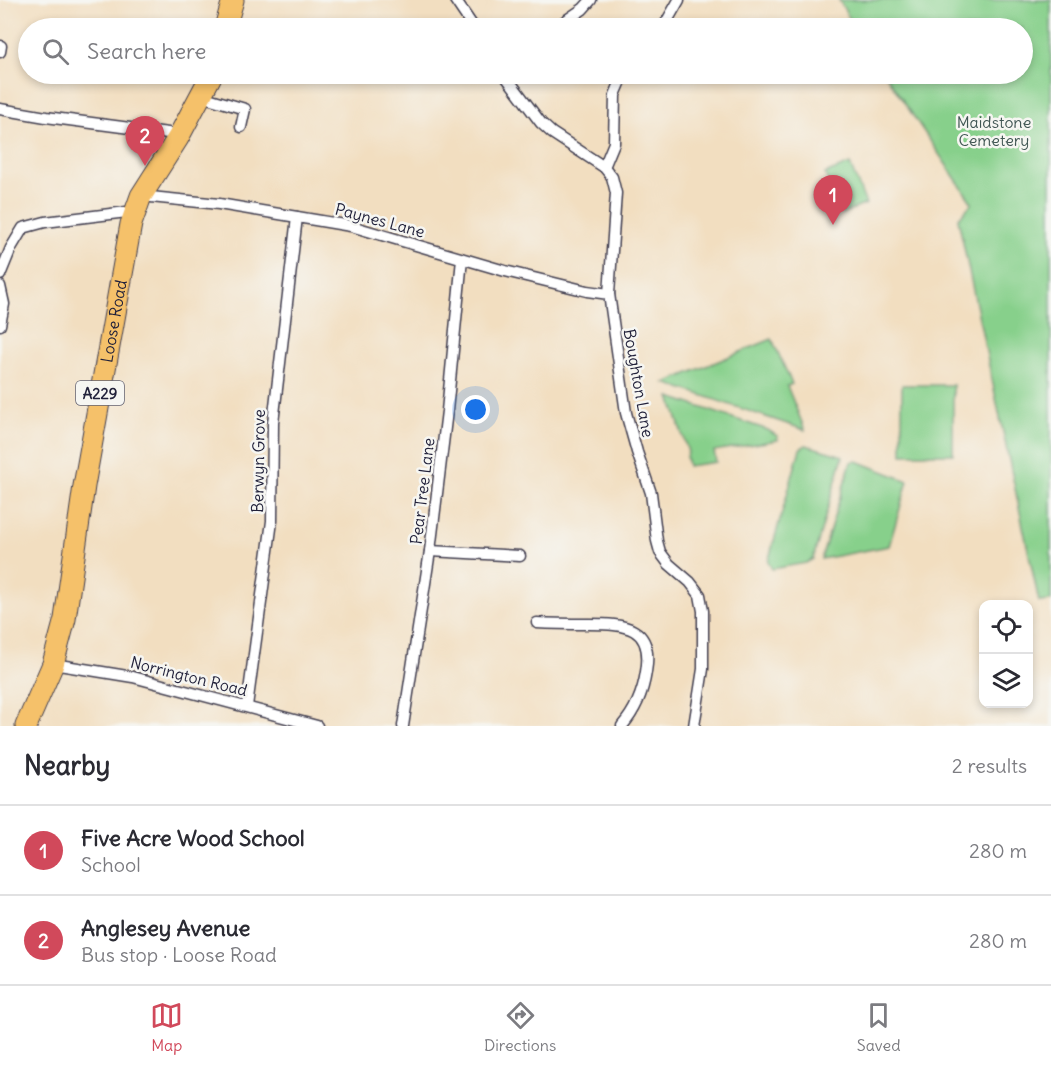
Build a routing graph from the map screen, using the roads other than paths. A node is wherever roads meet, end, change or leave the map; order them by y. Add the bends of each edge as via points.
1 (233, 0) edge
2 (455, 0) edge
3 (591, 0) edge
4 (679, 0) edge
5 (228, 18) edge
6 (467, 18) edge
7 (570, 18) edge
8 (669, 18) edge
9 (207, 84) edge
10 (512, 84) edge
11 (620, 84) edge
12 (201, 96) junction
13 (0, 109) edge
14 (241, 127) dead end
15 (178, 138) junction
16 (604, 167) junction
17 (138, 203) junction
18 (297, 217) junction
19 (462, 259) junction
20 (0, 275) edge
21 (0, 286) edge
22 (609, 294) junction
23 (0, 325) edge
24 (430, 551) junction
25 (520, 556) dead end
26 (537, 623) dead end
27 (53, 664) junction
28 (247, 706) junction
29 (26, 726) edge
30 (317, 726) edge
31 (403, 726) edge
32 (622, 726) edge
33 (694, 726) edge

1 - 5 highway
2 - 6 street
3 - 7 street
4 - 8 street
9 - 12 highway, Loose Road / A229
10 - 16 street via 552,133
11 - 16 street via 615,95 614,143
12 - 14 street via 245,109
12 - 15 highway, Loose Road / A229
13 - 15 street via 168,133
15 - 17 highway, Loose Road / A229
16 - 22 street, Boughton Lane via 612,177 616,193
17 - 18 street, Paynes Lane via 219,204
17 - 20 street, Paynes Lane via 23,228
17 - 27 highway, Loose Road / A229 via 121,270 65,619
18 - 19 street, Paynes Lane via 351,226
18 - 28 street, Berwyn Grove via 274,412 272,521
19 - 22 street, Paynes Lane
19 - 24 street, Pear Tree Lane
21 - 23 street via 4,304
22 - 33 street, Boughton Lane via 624,403 651,493 660,552 690,582 700,596 703,611 703,669
24 - 25 street
24 - 31 street, Pear Tree Lane
26 - 32 street via 617,624 633,630 645,641 648,662 644,687
27 - 28 street, Norrington Road via 133,676
27 - 29 highway, Loose Road / A229
28 - 30 street, Norrington Road

